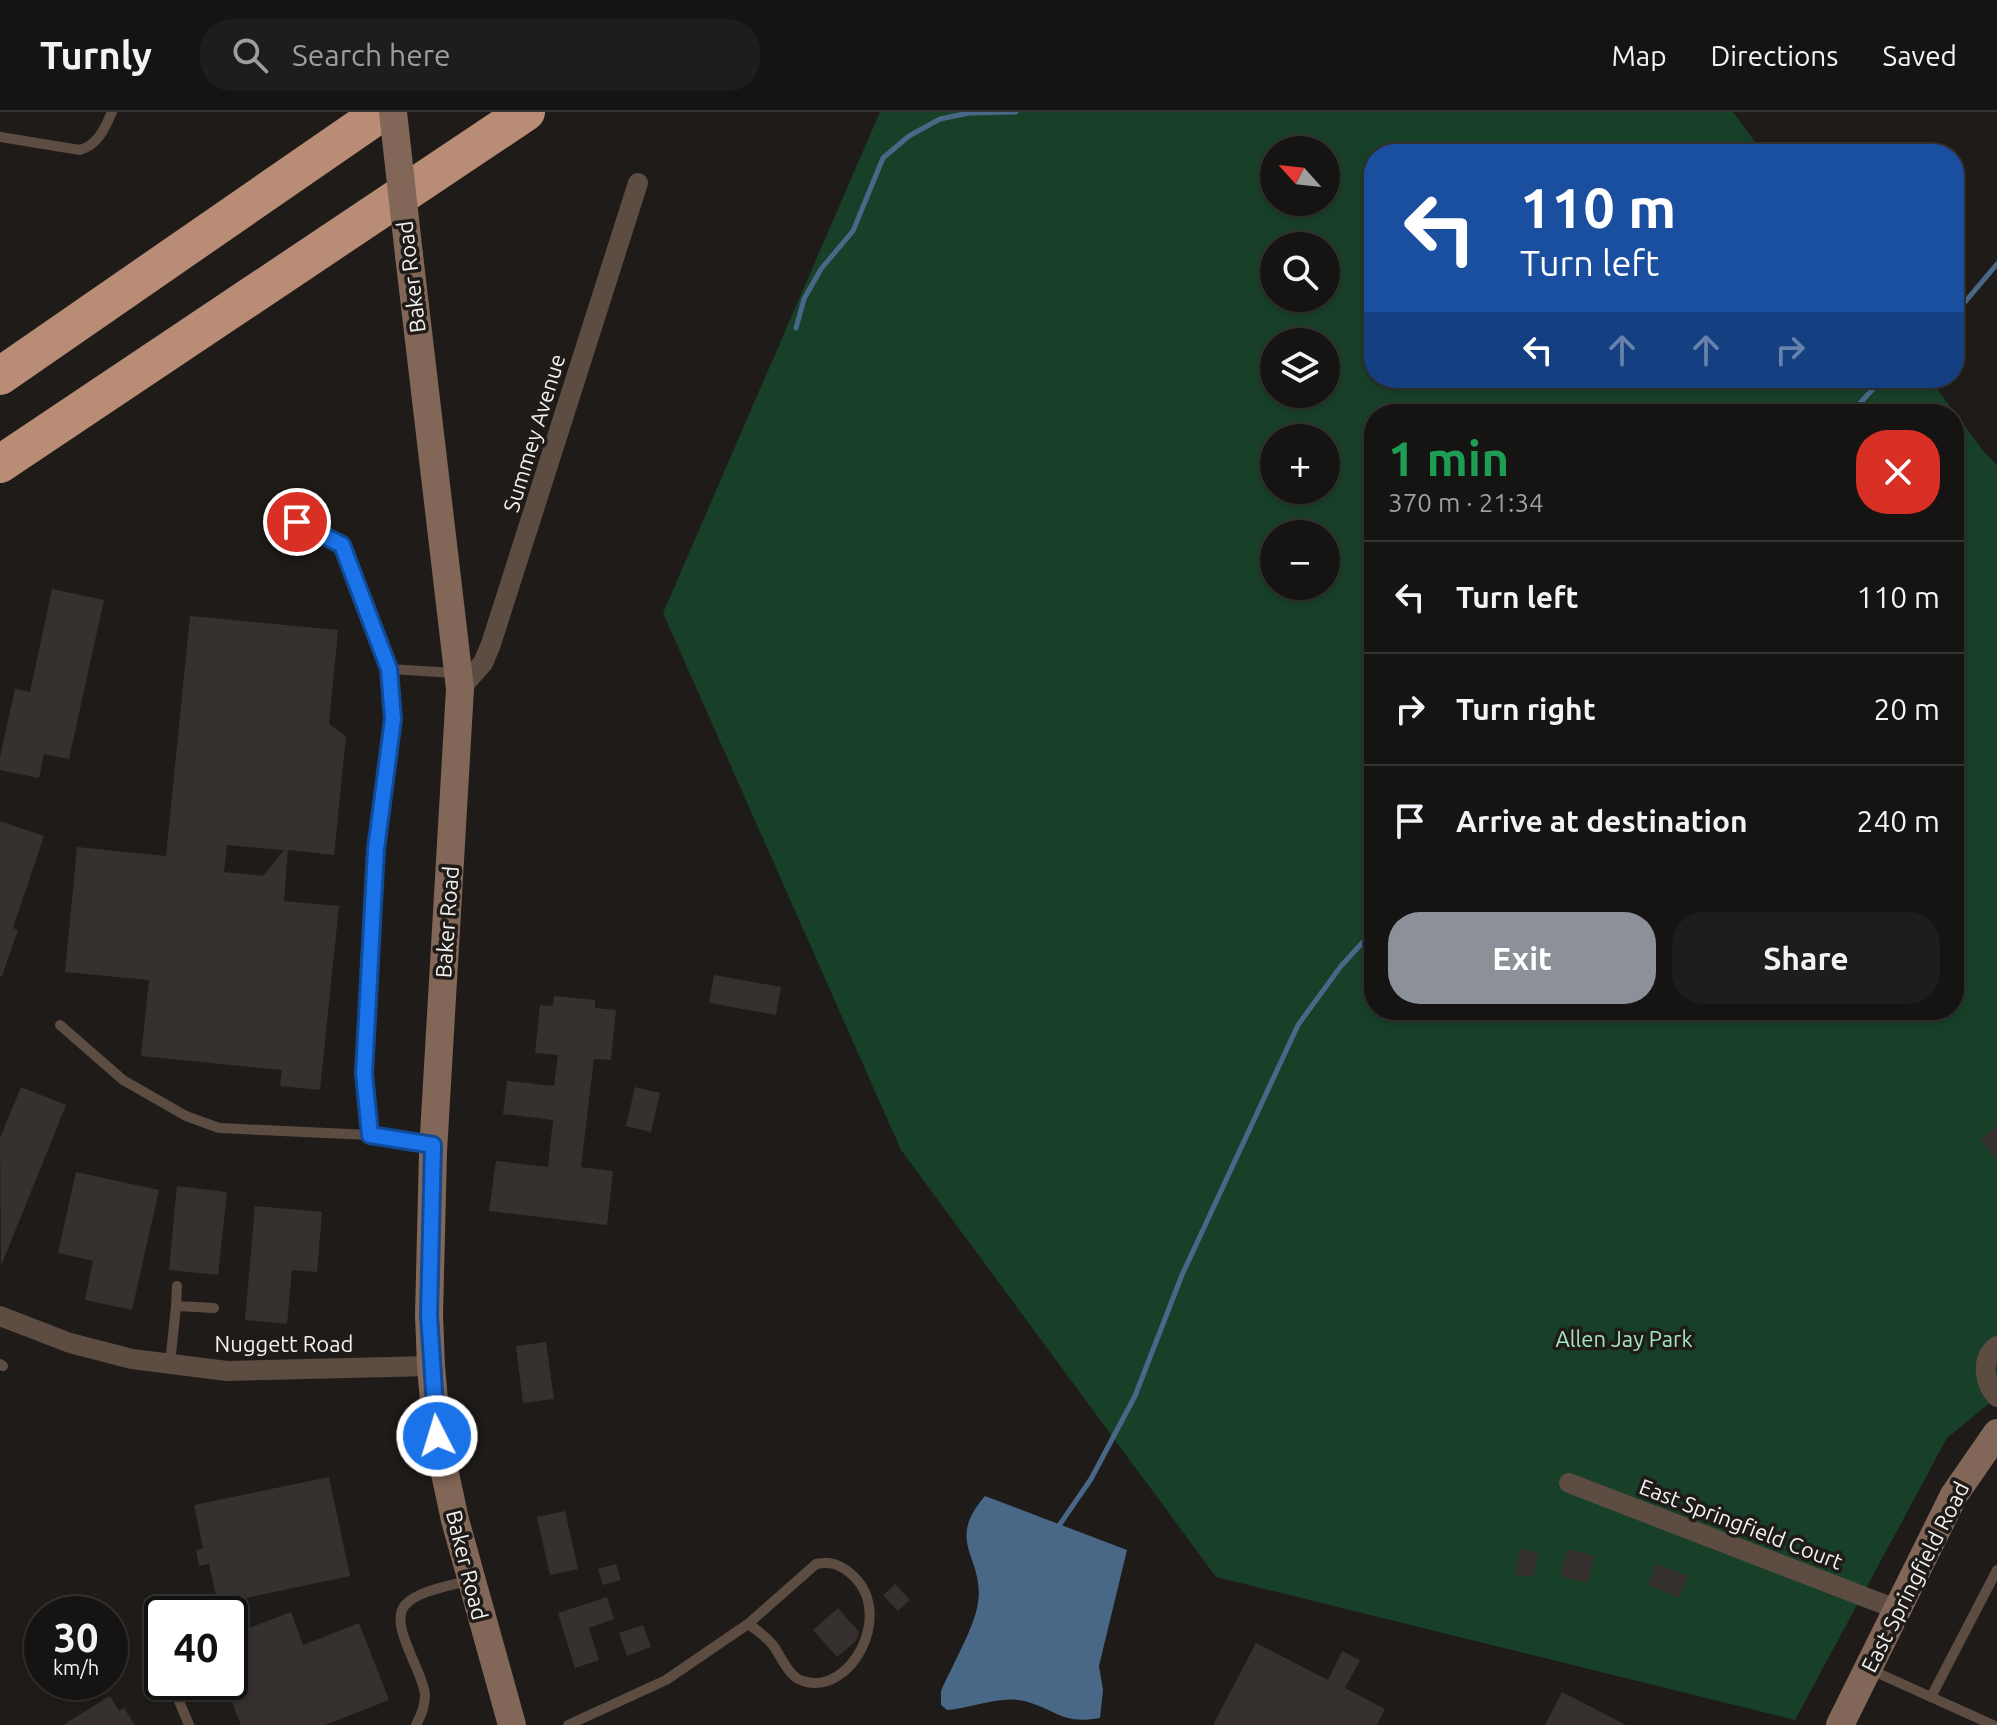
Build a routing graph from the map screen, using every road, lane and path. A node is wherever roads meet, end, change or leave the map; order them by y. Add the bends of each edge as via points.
1 (112, 112) edge
2 (382, 112) edge
3 (393, 112) edge
4 (526, 112) edge
5 (0, 137) edge
6 (638, 183) dead end
7 (0, 376) edge
8 (0, 464) edge
9 (297, 522) dead end
10 (389, 669) junction
11 (459, 681) junction
12 (60, 1025) dead end
13 (370, 1135) junction
14 (433, 1145) junction
15 (177, 1286) dead end
16 (176, 1306) junction
17 (214, 1308) dead end
18 (0, 1316) edge
19 (1997, 1346) edge
20 (170, 1364) junction
21 (431, 1366) junction
22 (1997, 1397) edge
23 (1997, 1433) edge
24 (1569, 1483) dead end
25 (1997, 1570) edge
26 (470, 1580) junction
27 (1896, 1609) junction
28 (748, 1624) junction
29 (1868, 1668) junction
30 (1931, 1697) junction
31 (179, 1700) edge
32 (189, 1725) edge
33 (416, 1725) edge
34 (512, 1725) edge
35 (568, 1725) edge
36 (1840, 1725) edge
37 (1993, 1725) edge

1 - 5 lane via 99,137 80,150
2 - 7 highway
3 - 11 street, Baker Road, bridge
4 - 8 highway
6 - 11 street, Summey Avenue via 491,644 483,663
9 - 10 lane via 342,545
10 - 11 lane
10 - 13 lane via 393,719 376,849 364,1073
11 - 14 street, Baker Road
12 - 13 lane via 123,1080 186,1116 219,1128
13 - 14 lane
14 - 21 street, Baker Road
15 - 16 lane
16 - 17 lane
16 - 20 lane
18 - 20 street, Nuggett Road via 70,1343
19 - 22 street via 1985,1366
20 - 21 street, Nuggett Road via 227,1371
21 - 26 street, Baker Road via 437,1436
23 - 27 street, East Springfield Road via 1954,1495
24 - 27 street, East Springfield Court
25 - 30 lane
26 - 33 lane via 421,1595 400,1614 425,1693
26 - 34 street, Baker Road
27 - 29 street, East Springfield Road
28 - 28 lane via 770,1641 794,1676 805,1682 824,1680 838,1675 867,1640 869,1600 843,1567 816,1564
28 - 35 lane via 666,1680
29 - 30 lane
29 - 36 street, East Springfield Road
30 - 37 lane
31 - 32 lane

